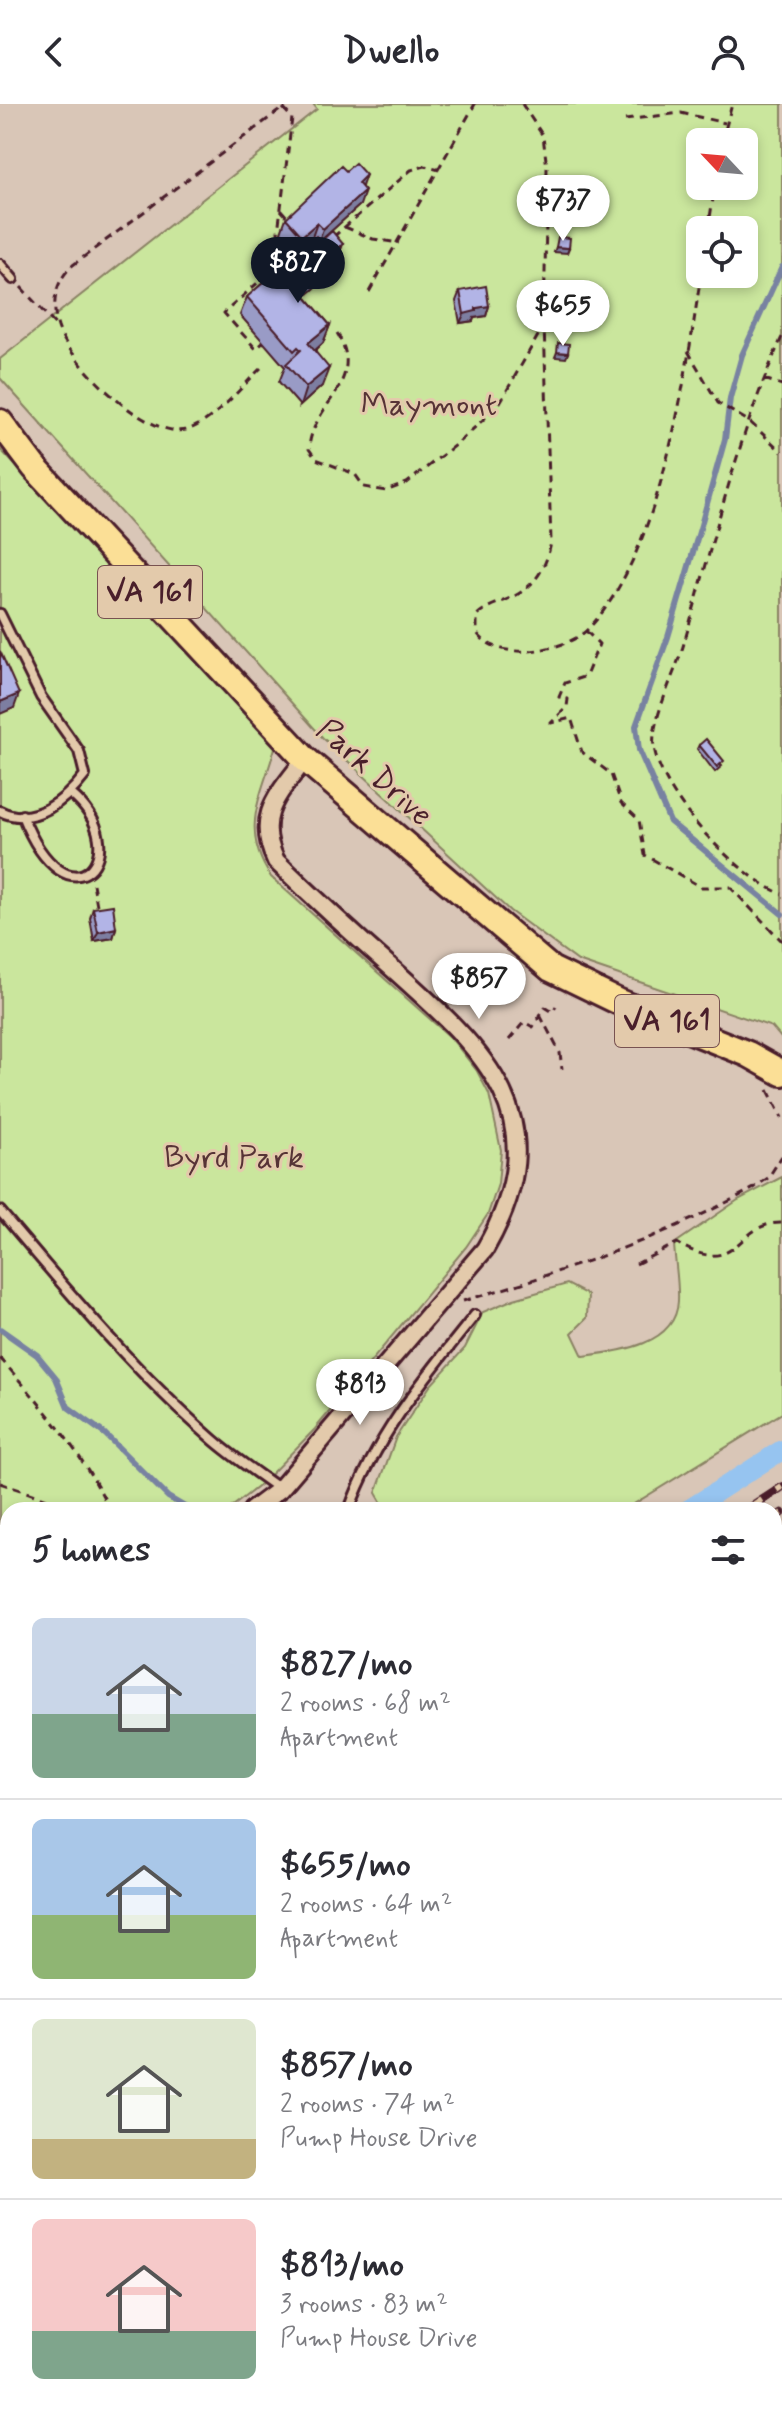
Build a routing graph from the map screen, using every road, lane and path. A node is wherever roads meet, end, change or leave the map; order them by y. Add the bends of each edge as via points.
1 (475, 104) edge
2 (522, 104) edge
3 (732, 104) edge
4 (286, 106) edge
5 (625, 120) dead end
6 (725, 123) junction
7 (724, 128) edge
8 (439, 170) junction
9 (281, 210) junction
10 (292, 223) edge
11 (345, 227) junction
12 (327, 243) edge
13 (399, 243) junction
14 (334, 253) edge
15 (293, 258) edge
16 (284, 263) junction
17 (341, 263) edge
18 (0, 264) edge
19 (286, 273) edge
20 (13, 279) joint
21 (699, 288) edge
22 (248, 292) junction
23 (369, 292) dead end
24 (255, 302) edge
25 (544, 324) junction
26 (59, 329) junction
27 (337, 333) dead end
28 (272, 336) edge
29 (782, 337) edge
30 (688, 351) junction
31 (261, 368) dead end
32 (764, 379) junction
33 (782, 385) edge
34 (0, 422) edge
35 (750, 422) junction
36 (782, 452) edge
37 (0, 614) edge
38 (586, 631) junction
39 (305, 759) junction
40 (71, 794) junction
41 (0, 811) edge
42 (22, 815) junction
43 (90, 872) junction
44 (782, 894) edge
45 (99, 916) edge
46 (782, 941) edge
47 (556, 1006) dead end
48 (540, 1015) junction
49 (509, 1040) dead end
50 (562, 1069) dead end
51 (772, 1078) edge
52 (782, 1118) edge
53 (782, 1156) edge
54 (0, 1211) edge
55 (782, 1223) edge
56 (673, 1230) junction
57 (677, 1243) junction
58 (636, 1264) dead end
59 (433, 1310) junction
60 (475, 1315) dead end
61 (0, 1358) edge
62 (0, 1483) edge
63 (280, 1489) junction
64 (55, 1502) edge
65 (106, 1502) edge
66 (263, 1502) edge
67 (353, 1502) edge

1 - 8 path
2 - 25 path via 543,136 547,168
3 - 6 path
4 - 9 path via 292,118
4 - 26 path via 67,270 55,296
5 - 6 path via 681,113
6 - 7 path
8 - 11 path via 411,170
8 - 13 path
9 - 10 path
9 - 16 path via 278,232
11 - 12 path
11 - 13 path
13 - 23 path
14 - 17 path
15 - 16 path
16 - 19 path
16 - 22 path
18 - 20 lane
20 - 26 path
21 - 30 path
22 - 24 path
22 - 28 path via 224,313 256,349
25 - 27 path via 498,406 431,466 386,491 364,487 355,474 311,453 311,437 348,364
25 - 38 path via 551,475 548,556 528,587 480,611 474,626 492,646 530,651 569,642
26 - 31 path via 123,404 164,431 189,429 203,421
29 - 32 path
30 - 35 path via 718,403
30 - 38 path via 645,532 613,594
32 - 33 path
32 - 35 path
34 - 39 main road, Park Drive / VA 161 via 34,467
35 - 36 path
35 - 44 path via 653,745 661,769 694,823
37 - 40 lane via 41,697 84,763 85,775
38 - 46 path via 599,644 586,676 565,683 559,697 568,699 567,707 551,723 571,718 582,752 611,774 621,803 639,820 645,855 701,887 730,887
39 - 51 main road, Park Drive / VA 161 via 551,969 748,1054
39 - 59 street via 269,811 269,845 276,861 463,1034 483,1056 508,1103 515,1147 506,1205 485,1249
40 - 42 lane via 41,812
40 - 43 lane via 95,827 99,853
41 - 42 lane
42 - 43 lane via 35,845 53,867 74,878
43 - 45 path
47 - 48 path via 553,1012 545,1007
48 - 49 path via 533,1027 524,1022
48 - 50 path via 560,1053
51 - 52 path
53 - 56 path via 754,1188
54 - 63 lane via 155,1387 212,1439
55 - 57 path via 709,1258
56 - 57 path
56 - 59 path via 569,1270
57 - 58 path
59 - 63 street
60 - 67 lane via 383,1438
61 - 65 path via 52,1418 91,1471
62 - 64 path
63 - 66 street

